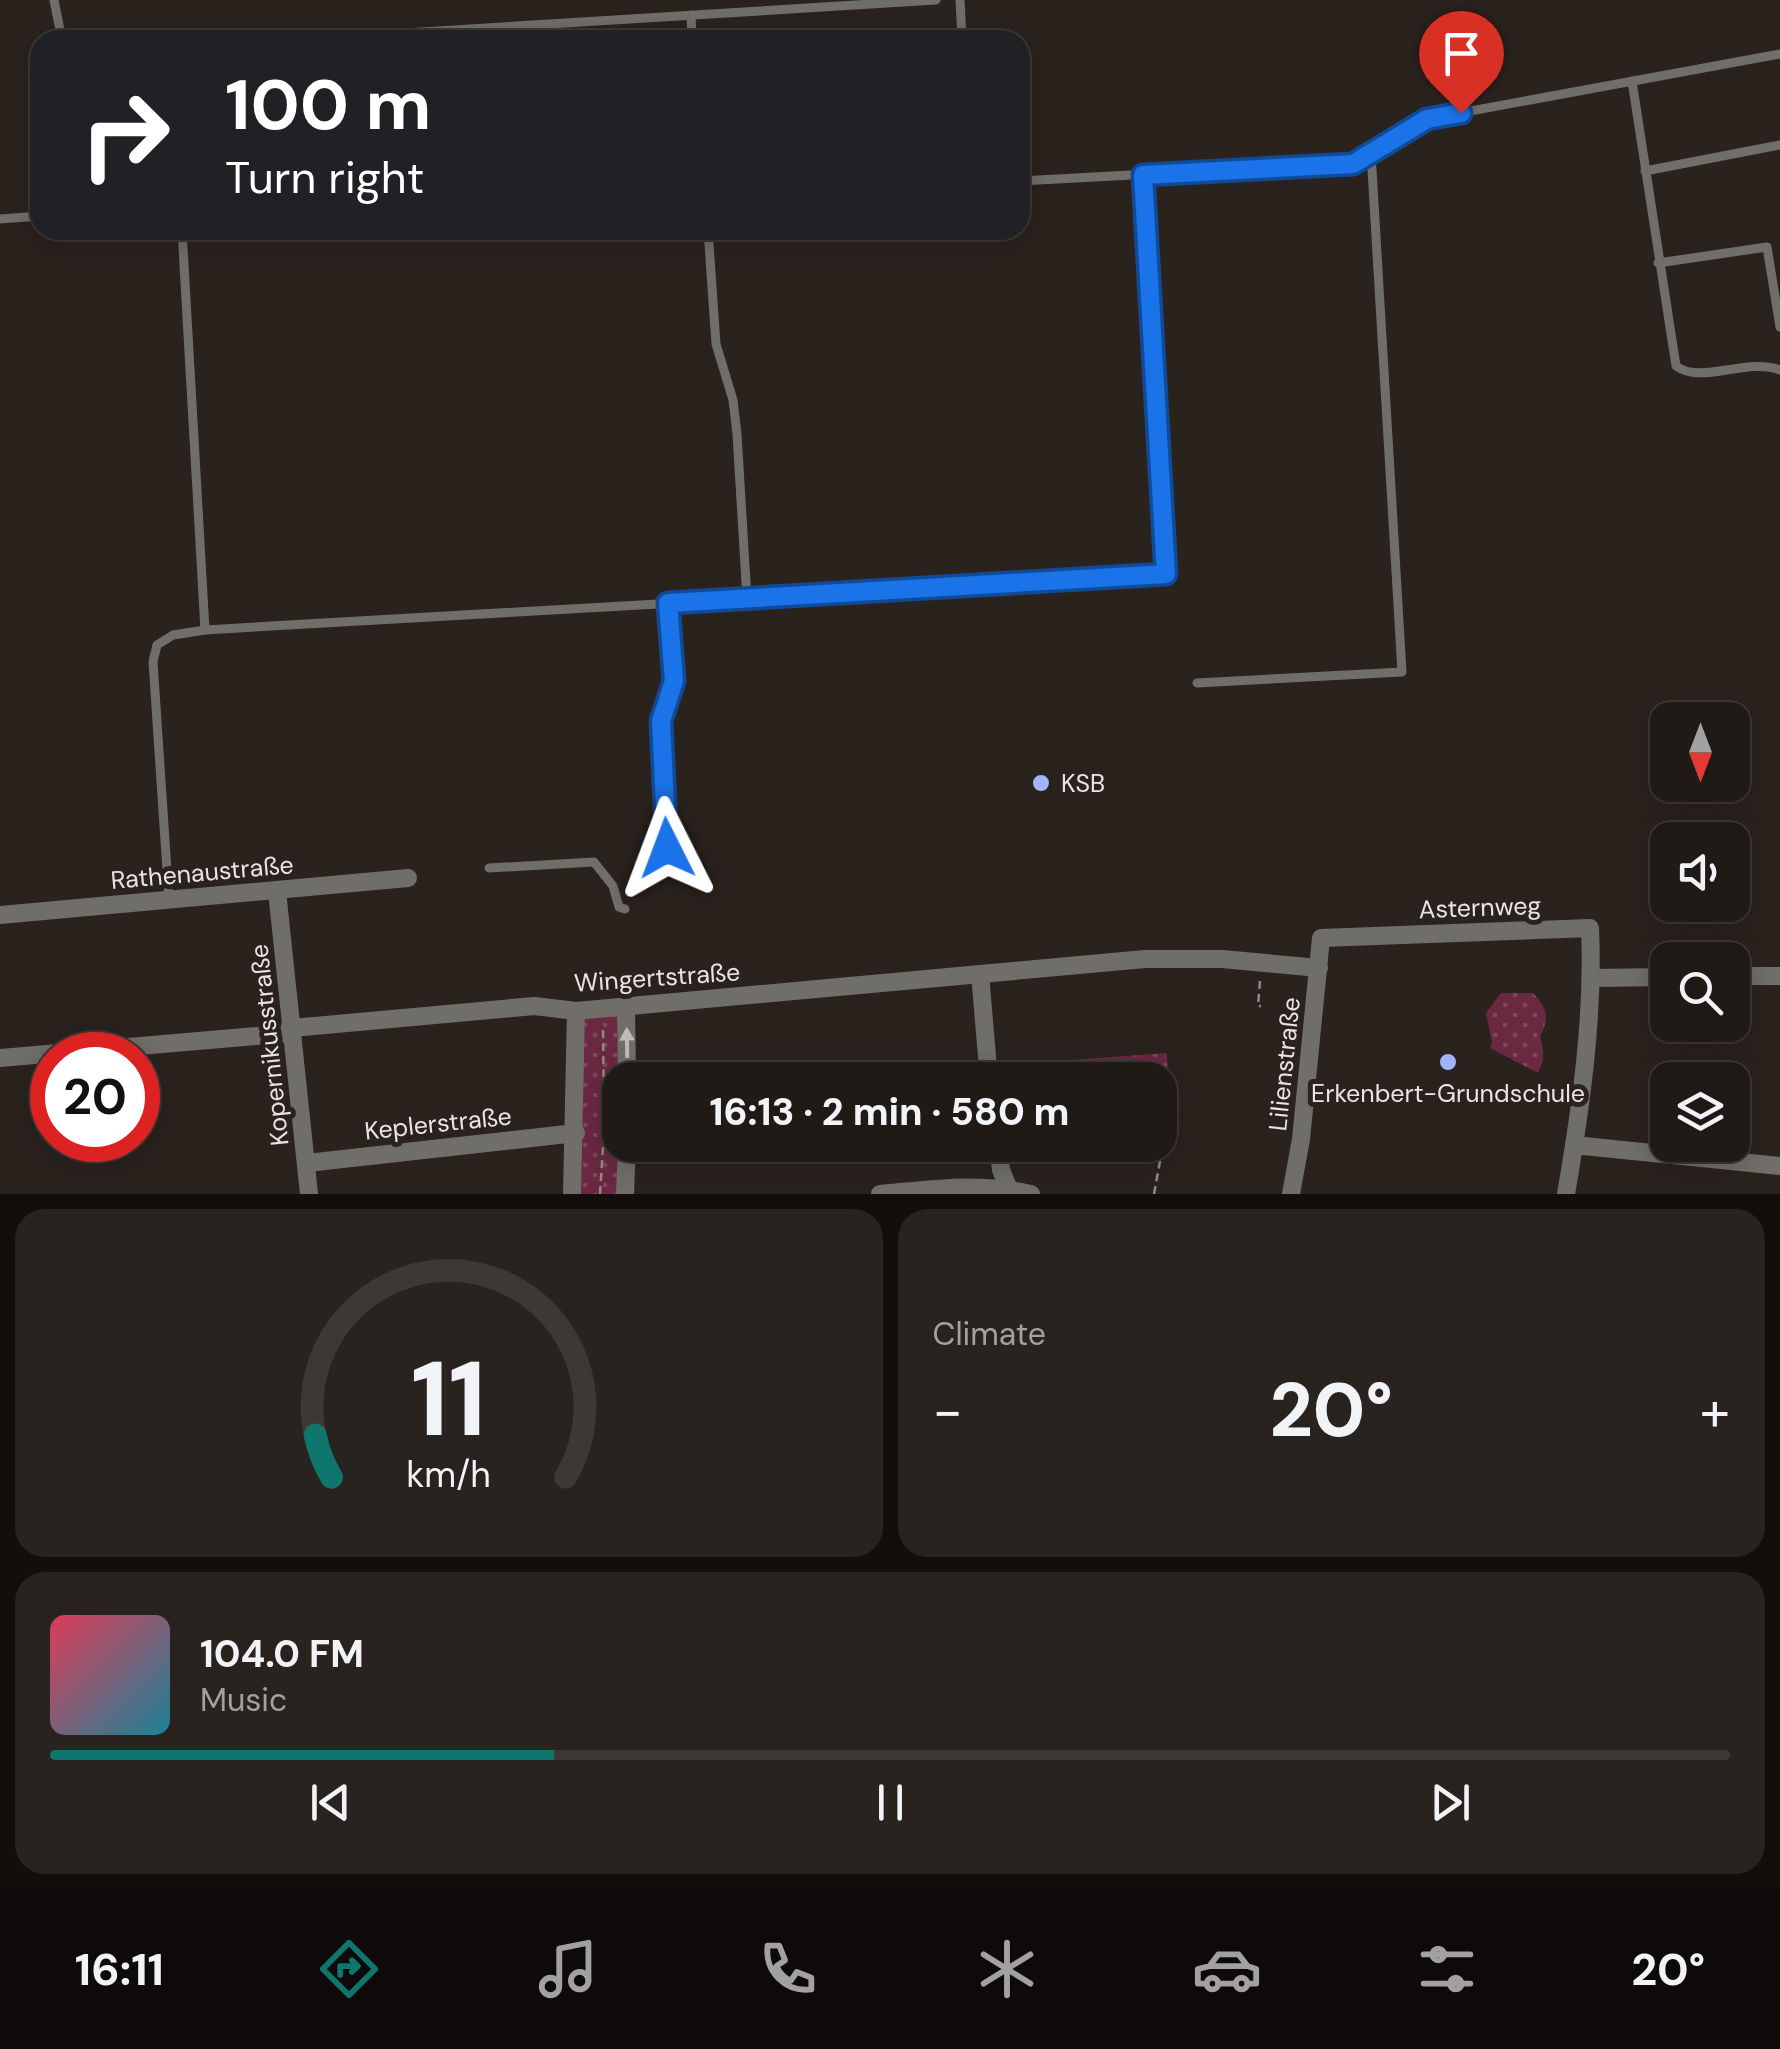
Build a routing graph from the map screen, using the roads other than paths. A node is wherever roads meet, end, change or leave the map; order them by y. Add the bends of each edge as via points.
1 (54, 0) edge
2 (936, 0) edge
3 (960, 0) edge
4 (691, 15) junction
5 (60, 30) edge
6 (452, 30) edge
7 (692, 30) edge
8 (962, 30) edge
9 (1780, 54) edge
10 (1632, 81) junction
11 (1780, 145) edge
12 (1370, 153) junction
13 (1645, 172) junction
14 (1143, 175) junction
15 (1030, 181) edge
16 (30, 217) edge
17 (0, 219) edge
18 (183, 240) edge
19 (709, 240) edge
20 (1658, 264) junction
21 (1780, 327) edge
22 (1780, 370) edge
23 (747, 598) junction
24 (668, 603) junction
25 (205, 630) junction
26 (1197, 683) dead end
27 (667, 848) dead end
28 (489, 868) dead end
29 (408, 878) dead end
30 (277, 890) junction
31 (169, 900) junction
32 (624, 909) dead end
33 (0, 916) edge
34 (1321, 938) joint
35 (1318, 968) junction
36 (980, 974) junction
37 (1750, 976) edge
38 (1780, 976) edge
39 (1650, 977) edge
40 (1592, 978) junction
41 (626, 1006) junction
42 (576, 1011) junction
43 (292, 1028) junction
44 (0, 1058) edge
45 (627, 1062) edge
46 (987, 1062) edge
47 (576, 1132) junction
48 (1574, 1145) junction
49 (306, 1162) junction
50 (626, 1162) edge
51 (1001, 1162) edge
52 (1780, 1166) edge
53 (1011, 1192) edge
54 (310, 1194) edge
55 (572, 1194) edge
56 (625, 1194) edge
57 (880, 1194) edge
58 (1031, 1194) edge
59 (1291, 1194) edge
60 (1566, 1194) edge

1 - 5 lane
2 - 4 lane
3 - 8 lane
4 - 6 lane
4 - 7 lane
9 - 10 lane
10 - 12 lane via 1427,119
10 - 13 lane
11 - 13 lane
12 - 14 lane via 1353,164
12 - 26 lane via 1402,672
13 - 20 lane
14 - 15 lane
14 - 23 lane via 1166,574
16 - 17 lane
18 - 25 lane
19 - 23 lane via 716,344 739,450
20 - 21 lane via 1768,246
20 - 22 lane via 1676,366 1690,373 1754,365
23 - 24 lane
24 - 25 lane
24 - 27 lane via 674,681 661,721
25 - 31 lane via 173,635 157,645 153,662
28 - 32 lane via 594,862
29 - 30 street, Rathenaustraße
30 - 31 street, Rathenaustraße
30 - 43 street, Kopernikusstraße
31 - 33 street, Rathenaustraße
34 - 35 street, Lilienstraße
34 - 40 street, Asternweg via 1590,928
35 - 36 street, Wingertstraße via 1145,959
35 - 59 street, Lilienstraße
36 - 41 street, Wingertstraße
36 - 46 street
37 - 38 street
39 - 40 street
40 - 48 street
41 - 42 street, Wingertstraße
45 -> 41 street
42 - 43 street, Wingertstraße via 534,1006
42 - 47 street
43 - 44 street, Wingertstraße
43 - 49 street, Kopernikusstraße
47 - 49 street, Keplerstraße
47 - 55 street
48 - 52 street
48 - 60 street
49 - 54 street, Kopernikusstraße
50 - 56 street
51 - 53 street
53 - 57 street via 973,1186
53 - 58 street

